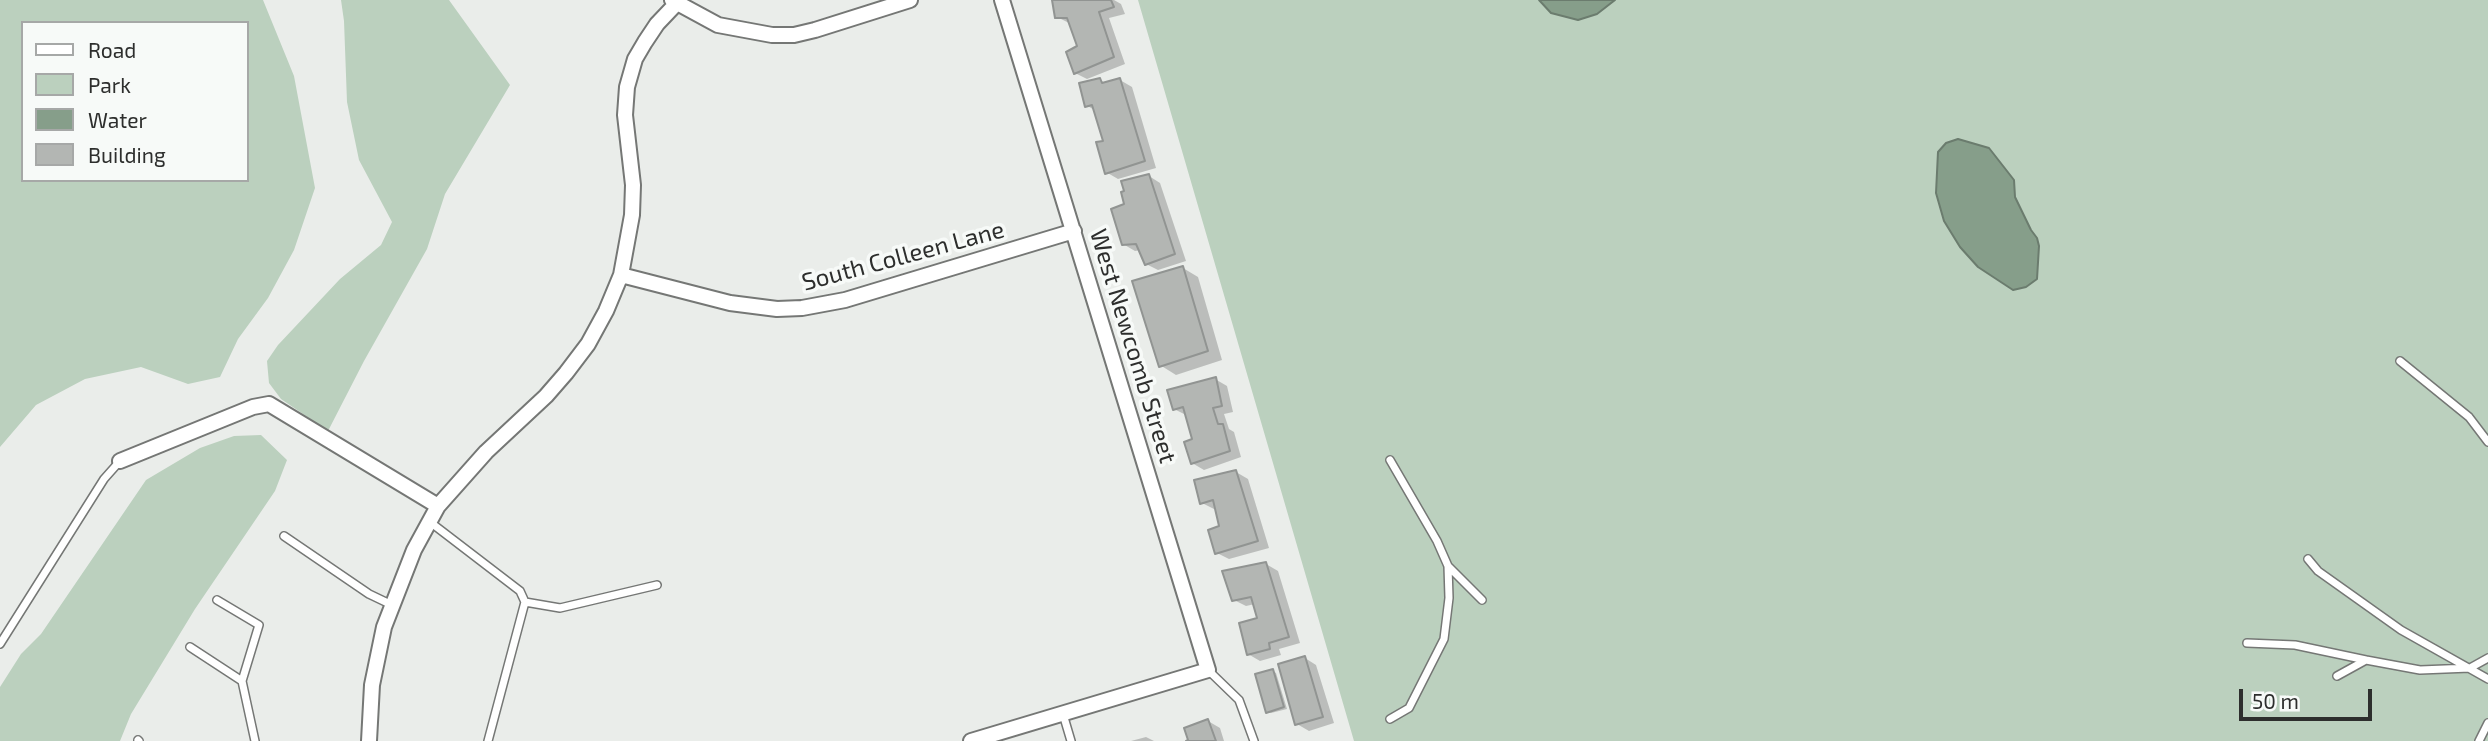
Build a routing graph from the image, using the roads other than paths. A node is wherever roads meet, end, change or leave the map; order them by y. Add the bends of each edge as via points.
1 (911, 0) edge
2 (1002, 0) edge
3 (674, 2) edge
4 (1074, 231) junction
5 (621, 275) junction
6 (2400, 361) dead end
7 (2488, 442) edge
8 (1390, 460) dead end
9 (120, 461) joint
10 (438, 506) junction
11 (429, 522) junction
12 (284, 536) dead end
13 (2308, 559) dead end
14 (1448, 566) junction
15 (657, 585) dead end
16 (217, 600) dead end
17 (1482, 600) dead end
18 (526, 602) junction
19 (392, 605) junction
20 (2247, 643) dead end
21 (0, 644) edge
22 (190, 647) dead end
23 (2488, 658) edge
24 (2366, 660) junction
25 (2470, 668) junction
26 (1208, 670) junction
27 (2337, 676) dead end
28 (2488, 679) edge
29 (242, 681) junction
30 (1063, 713) junction
31 (1390, 719) dead end
32 (2488, 723) edge
33 (255, 741) edge
34 (369, 741) edge
35 (488, 741) edge
36 (971, 741) edge
37 (1071, 741) edge
38 (1254, 741) edge
39 (2479, 741) edge

1 - 3 street via 794,35 718,25
2 - 4 street, West Newcomb Street
3 - 5 street via 635,59 627,87 625,115 633,185
4 - 5 street, South Colleen Lane via 845,300 802,308 730,303
4 - 26 street, West Newcomb Street
5 - 10 street via 588,344 566,373
6 - 7 lane via 2469,417
8 - 14 lane
9 - 10 street via 269,404
9 - 21 lane
10 - 11 street
11 - 18 lane via 520,591
11 - 19 street
12 - 19 lane
13 - 25 lane via 2401,630
14 - 17 lane
14 - 31 lane via 1444,639 1409,708
15 - 18 lane via 560,608
16 - 29 lane via 259,625
18 - 35 lane
19 - 34 street via 377,654
20 - 24 lane via 2295,645
22 - 29 lane
23 - 25 lane
24 - 25 lane via 2420,670
24 - 27 lane
25 - 28 lane
26 - 30 street
26 - 38 lane via 1239,700
29 - 33 lane
30 - 36 street
30 - 37 lane
32 - 39 lane

